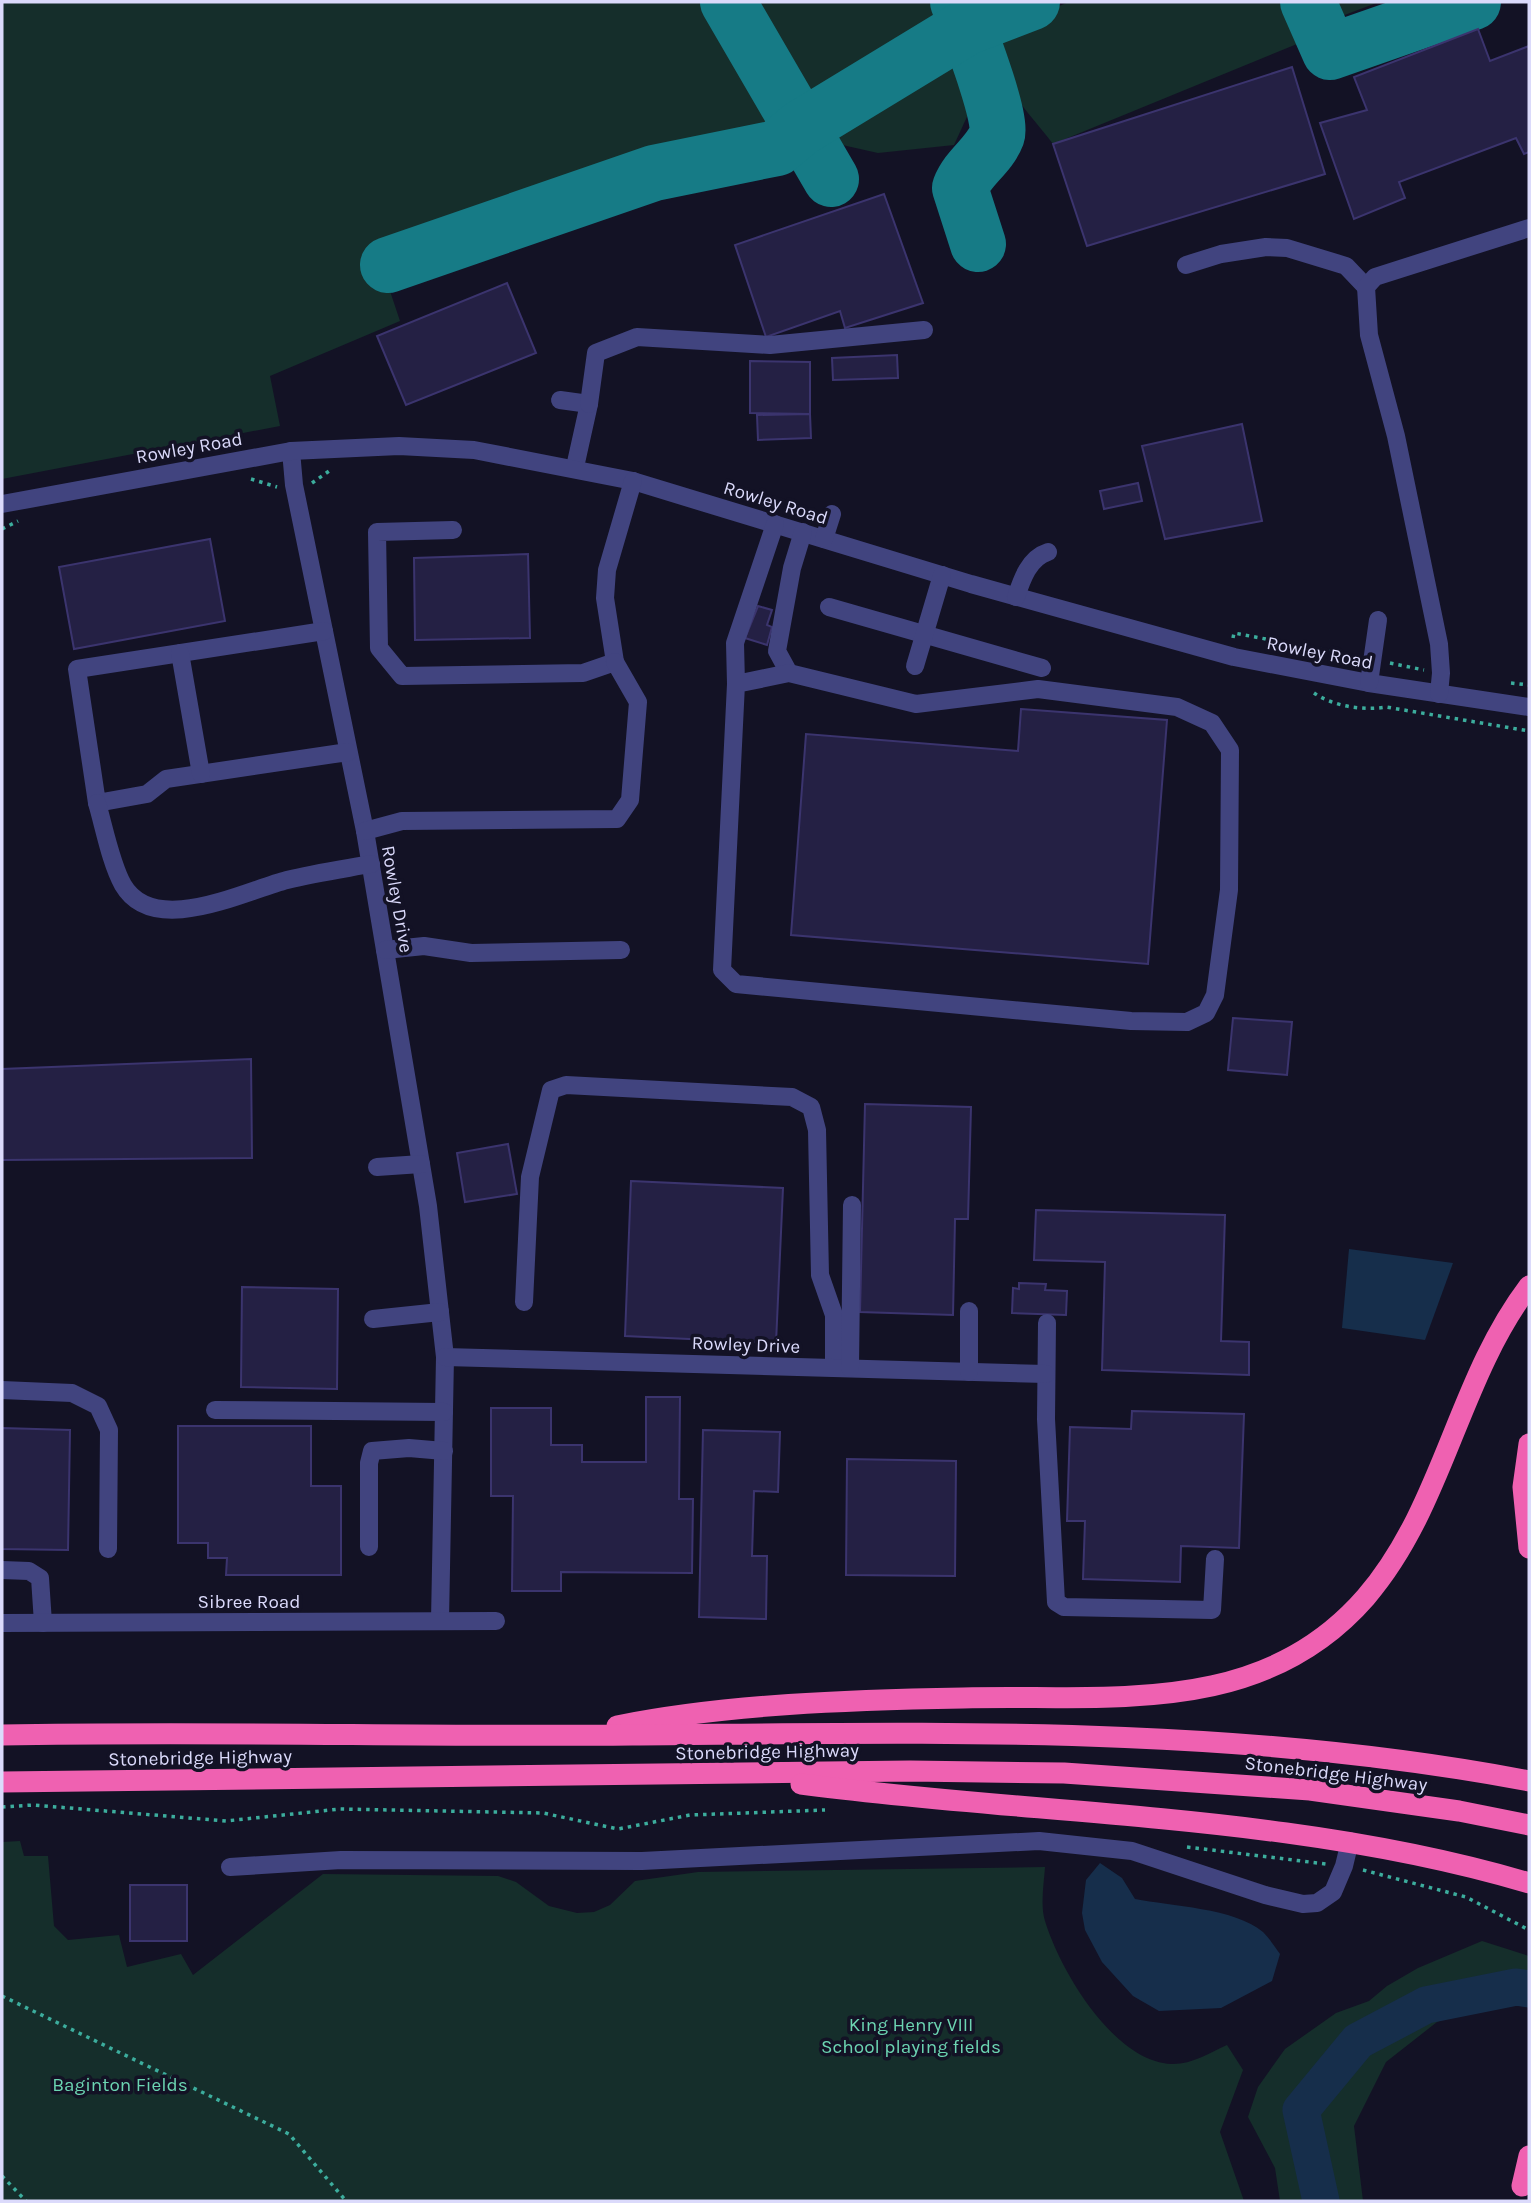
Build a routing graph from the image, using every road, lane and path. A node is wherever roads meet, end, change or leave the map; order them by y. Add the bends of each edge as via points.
1 (1529, 228) edge
2 (1186, 265) dead end
3 (1366, 287) junction
4 (924, 330) dead end
5 (560, 400) dead end
6 (589, 404) junction
7 (290, 451) junction
8 (575, 467) junction
9 (634, 481) junction
10 (2, 504) edge
11 (832, 514) dead end
12 (775, 524) junction
13 (453, 530) dead end
14 (803, 532) junction
15 (824, 539) junction
16 (1048, 552) dead end
17 (942, 575) junction
18 (1016, 597) junction
19 (829, 607) dead end
20 (1378, 620) dead end
21 (324, 631) junction
22 (924, 634) junction
23 (180, 653) junction
24 (615, 662) junction
25 (915, 666) dead end
26 (1042, 668) dead end
27 (789, 673) junction
28 (1369, 683) junction
29 (736, 684) junction
30 (1439, 694) junction
31 (1529, 707) edge
32 (348, 752) junction
33 (201, 774) junction
34 (97, 803) junction
35 (365, 831) junction
36 (370, 864) junction
37 (385, 950) junction
38 (621, 950) dead end
39 (421, 1164) junction
40 (377, 1167) dead end
41 (852, 1205) dead end
42 (1529, 1286) edge
43 (524, 1302) dead end
44 (970, 1311) dead end
45 (440, 1312) junction
46 (373, 1319) dead end
47 (1047, 1323) dead end
48 (446, 1357) junction
49 (842, 1368) junction
50 (969, 1372) junction
51 (1046, 1374) junction
52 (2, 1390) edge
53 (215, 1410) dead end
54 (444, 1412) junction
55 (1529, 1444) edge
56 (444, 1451) junction
57 (369, 1547) dead end
58 (1529, 1548) edge
59 (108, 1549) dead end
60 (1215, 1559) dead end
61 (2, 1570) edge
62 (440, 1621) junction
63 (496, 1621) dead end
64 (2, 1623) edge
65 (43, 1623) junction
66 (2, 1735) edge
67 (571, 1736) junction
68 (729, 1775) junction
69 (1529, 1781) edge
70 (2, 1782) edge
71 (2, 1807) edge
72 (837, 1811) dead end
73 (1529, 1825) edge
74 (1350, 1841) junction
75 (1180, 1846) dead end
76 (1367, 1865) dead end
77 (230, 1867) dead end
78 (1353, 1868) junction
79 (1529, 1883) edge
80 (1529, 1930) edge
81 (2, 1996) edge
82 (1529, 2156) edge
83 (2, 2176) edge
84 (1522, 2186) edge
85 (26, 2201) edge
86 (346, 2201) edge

1 - 3 street via 1375,277
2 - 3 street via 1221,254 1287,248 1346,266
3 - 30 street via 1369,335 1396,436 1439,644
4 - 6 street via 770,345 637,337 596,353
5 - 6 street
6 - 8 street
7 - 8 street, Rowley Road via 399,446 474,450
7 - 10 street, Rowley Road
7 - 21 street, Rowley Drive
8 - 9 street, Rowley Road
9 - 12 street, Rowley Road
9 - 24 street via 607,570 605,598
11 - 15 street
12 - 14 street, Rowley Road
12 - 29 street via 735,643
13 - 24 street via 377,532 379,648 402,676 583,673
14 - 15 street, Rowley Road
14 - 27 street via 777,651
15 - 17 street, Rowley Road
16 - 18 street via 1038,555
17 - 18 street, Rowley Road
17 - 22 street
18 - 28 street, Rowley Road via 1234,657
19 - 22 street
20 - 28 street
21 - 23 street
21 - 32 street, Rowley Drive
22 - 25 street
22 - 26 street
23 - 33 street
23 - 34 street via 77,669
24 - 35 street via 638,702 630,800 617,819 402,821
27 - 29 street
27 - 29 street via 916,704 1038,690 1177,707 1212,723 1230,750 1230,890 1215,995 1206,1013 1187,1022 1131,1021 736,984 722,970
28 - 30 street, Rowley Road
30 - 31 street, Rowley Road
32 - 33 street
32 - 35 street, Rowley Drive
33 - 34 street via 166,779 147,794
34 - 36 street via 123,885 139,900 160,909 183,910 285,880
35 - 36 street, Rowley Drive
36 - 37 street, Rowley Drive
37 - 38 street via 424,946 471,953
37 - 39 street, Rowley Drive
39 - 40 street
39 - 45 street, Rowley Drive
41 - 49 street
42 - 67 highway via 1484,1360 1402,1548 1366,1597 1326,1635 1290,1659 1221,1686 1165,1695 824,1704 661,1717
43 - 49 street via 530,1177 551,1090 566,1085 792,1097 811,1107 817,1130 820,1275 834,1315
44 - 50 street
45 - 46 street
45 - 48 street, Rowley Drive
47 - 51 street
48 - 49 street, Rowley Drive
48 - 54 street, Rowley Drive
49 - 50 street, Rowley Drive
50 - 51 street, Rowley Drive
51 - 60 street via 1056,1602 1064,1607 1212,1610
52 - 59 street via 72,1393 98,1406 109,1430
53 - 54 street
54 - 56 street, Rowley Drive
55 - 58 highway via 1523,1486
56 - 57 street via 372,1451
56 - 62 street, Rowley Drive
61 - 65 street via 29,1571 40,1577
62 - 63 street, Sibree Road
62 - 65 street, Sibree Road
64 - 65 street, Sibree Road
66 - 67 highway, Stonebridge Highway
67 - 69 highway, Stonebridge Highway via 958,1733 1176,1737 1342,1752
68 - 70 highway, Stonebridge Highway
68 - 73 highway, Stonebridge Highway via 910,1771 1171,1779 1310,1790
68 - 74 highway via 903,1798 1242,1827
71 - 72 path via 33,1805 226,1821 340,1809 543,1812 618,1829 690,1815
74 - 78 street
74 - 79 highway via 1470,1865
75 - 78 path
76 - 78 path
77 - 78 street via 341,1860 642,1861 1039,1841 1132,1851 1303,1904 1317,1903 1333,1892
78 - 80 path via 1466,1897
81 - 86 path via 289,2133
82 - 84 highway
83 - 85 path

